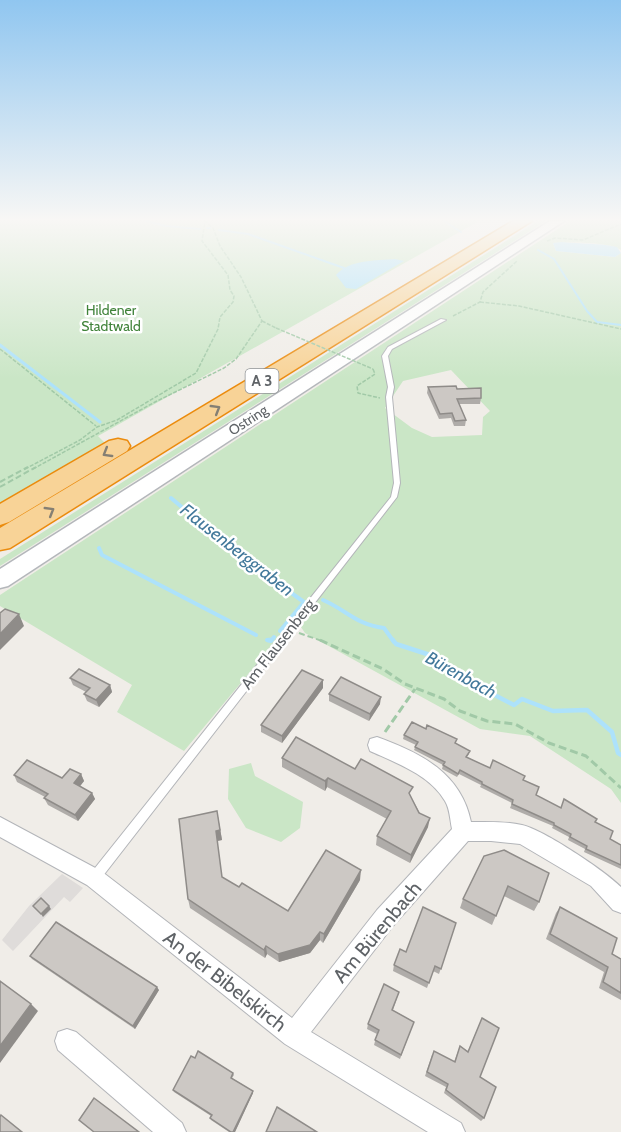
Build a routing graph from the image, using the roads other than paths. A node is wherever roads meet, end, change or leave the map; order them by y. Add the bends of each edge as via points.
1 (410, 274) edge
2 (438, 274) edge
3 (476, 274) edge
4 (443, 321) road end
5 (0, 516) edge
6 (0, 542) edge
7 (0, 580) edge
8 (377, 745) road end
9 (0, 826) edge
10 (463, 832) junction
11 (94, 878) junction
12 (621, 902) edge
13 (294, 1035) junction
14 (67, 1041) dead end
15 (172, 1132) edge
16 (452, 1132) edge

1 -> 5 highway, A 3
6 -> 2 highway, A 3
3 - 7 main road, Ostring
4 - 11 lane, Am Flausenberg via 390,348 386,356 391,387 394,497
8 - 10 street via 429,771 442,783 455,798
9 - 11 street, An der Bibelskirch
10 - 12 street via 523,835 598,879
10 - 13 street, Am Bürenbach via 385,918
11 - 13 street, An der Bibelskirch
13 - 16 street, An der Bibelskirch
14 - 15 street

